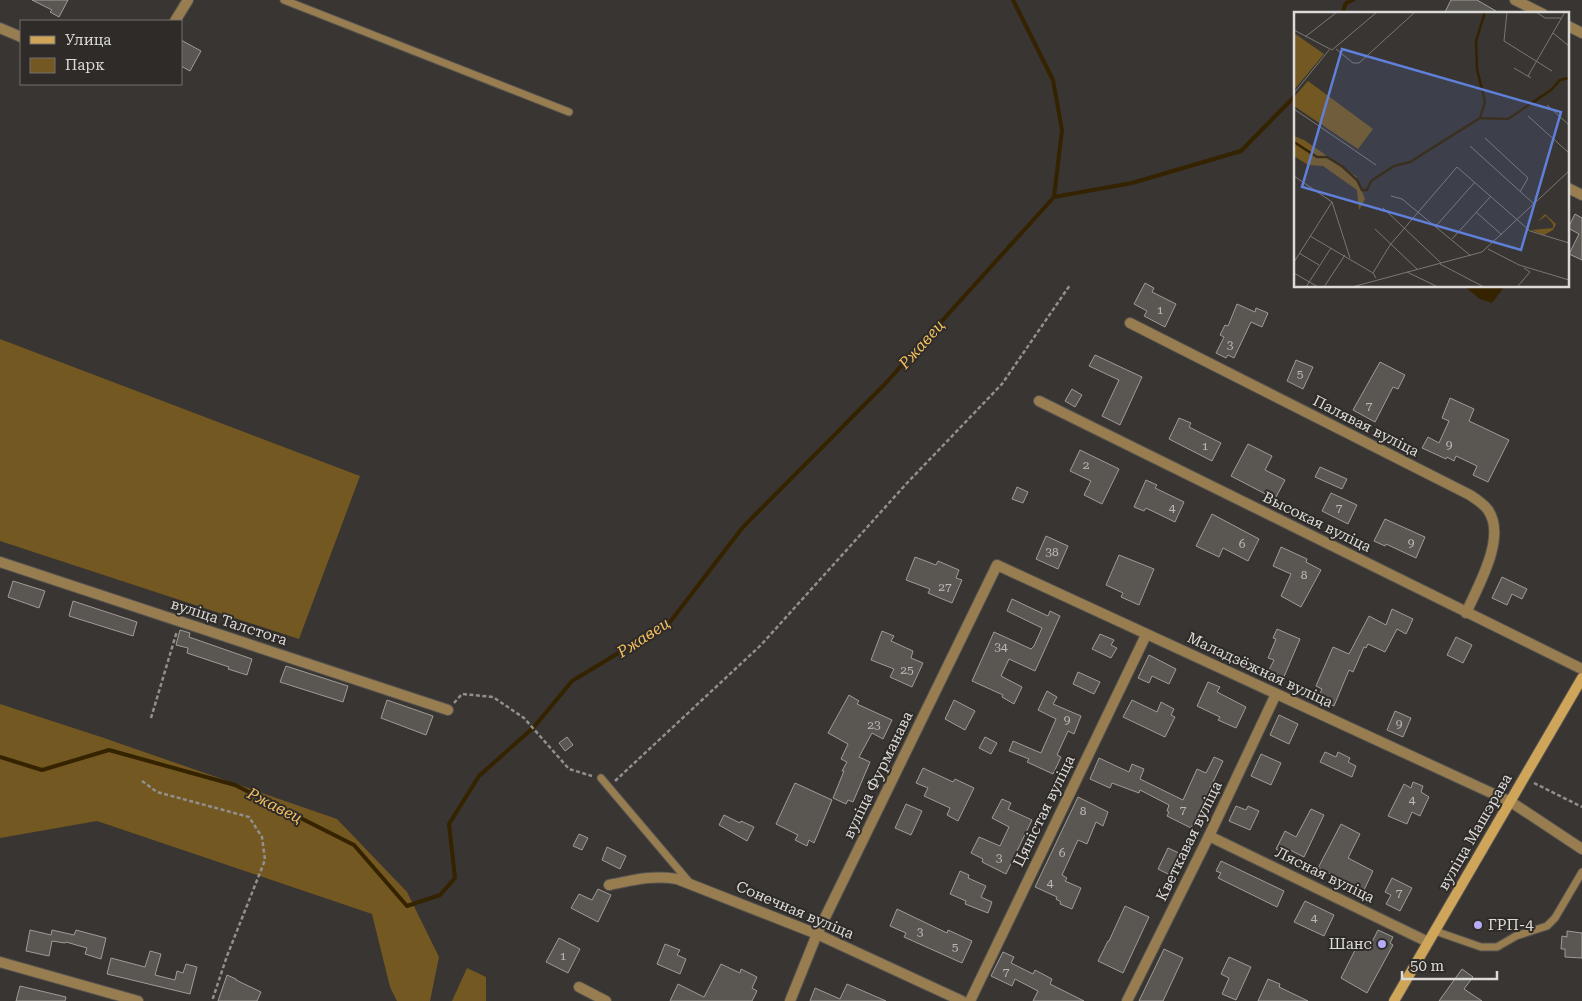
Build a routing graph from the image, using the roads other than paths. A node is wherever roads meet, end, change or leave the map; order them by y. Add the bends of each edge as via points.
1 (188, 0) edge
2 (284, 0) edge
3 (1515, 0) edge
4 (1539, 12) edge
5 (176, 20) edge
6 (1570, 27) edge
7 (0, 28) edge
8 (1582, 33) edge
9 (20, 37) edge
10 (569, 112) dead end
11 (1570, 189) edge
12 (1582, 195) edge
13 (1130, 323) dead end
14 (1039, 401) dead end
15 (0, 562) edge
16 (997, 565) joint
17 (1466, 613) junction
18 (1146, 635) junction
19 (1582, 670) edge
20 (1582, 678) edge
21 (1276, 694) junction
22 (448, 710) road end
23 (601, 778) road end
24 (1511, 802) junction
25 (1209, 836) junction
26 (1582, 849) edge
27 (1582, 872) edge
28 (690, 884) junction
29 (609, 886) dead end
30 (1435, 931) junction
31 (817, 934) junction
32 (1428, 942) junction
33 (0, 962) edge
34 (579, 987) dead end
35 (138, 1001) edge
36 (606, 1001) edge
37 (790, 1001) edge
38 (962, 1001) edge
39 (970, 1001) edge
40 (1127, 1001) edge
41 (1394, 1001) edge

1 - 5 street
2 - 10 lane
3 - 4 street
6 - 8 street
7 - 9 street
11 - 12 street
13 - 17 street, Палявая вуліца via 1470,495 1488,510 1496,527 1491,555
14 - 17 street, Высокая вуліца
15 - 22 street, вуліца Талстога
16 - 18 street, Маладзёжная вуліца
16 - 31 street, вуліца Фурманава
17 - 19 street, Высокая вуліца
18 - 21 street, Маладзёжная вуліца
18 - 39 street, Цяністая вуліца
20 - 24 main road, вуліца Машэрава
21 - 24 street, Маладзёжная вуліца
21 - 25 street, Кветкавая вуліца
23 - 28 lane
24 - 26 street, Маладзёжная вуліца
24 - 30 main road, вуліца Машэрава
25 - 32 street, Лясная вуліца
25 - 40 street, Кветкавая вуліца
27 - 30 lane via 1547,926 1516,936 1497,947 1481,946
28 - 29 street, Сонечная вуліца via 660,876
28 - 31 street, Сонечная вуліца
30 - 32 main road, вуліца Машэрава
31 - 37 street, вуліца Фурманава
31 - 38 street, Сонечная вуліца
32 - 41 main road, вуліца Машэрава
33 - 35 street
34 - 36 street

